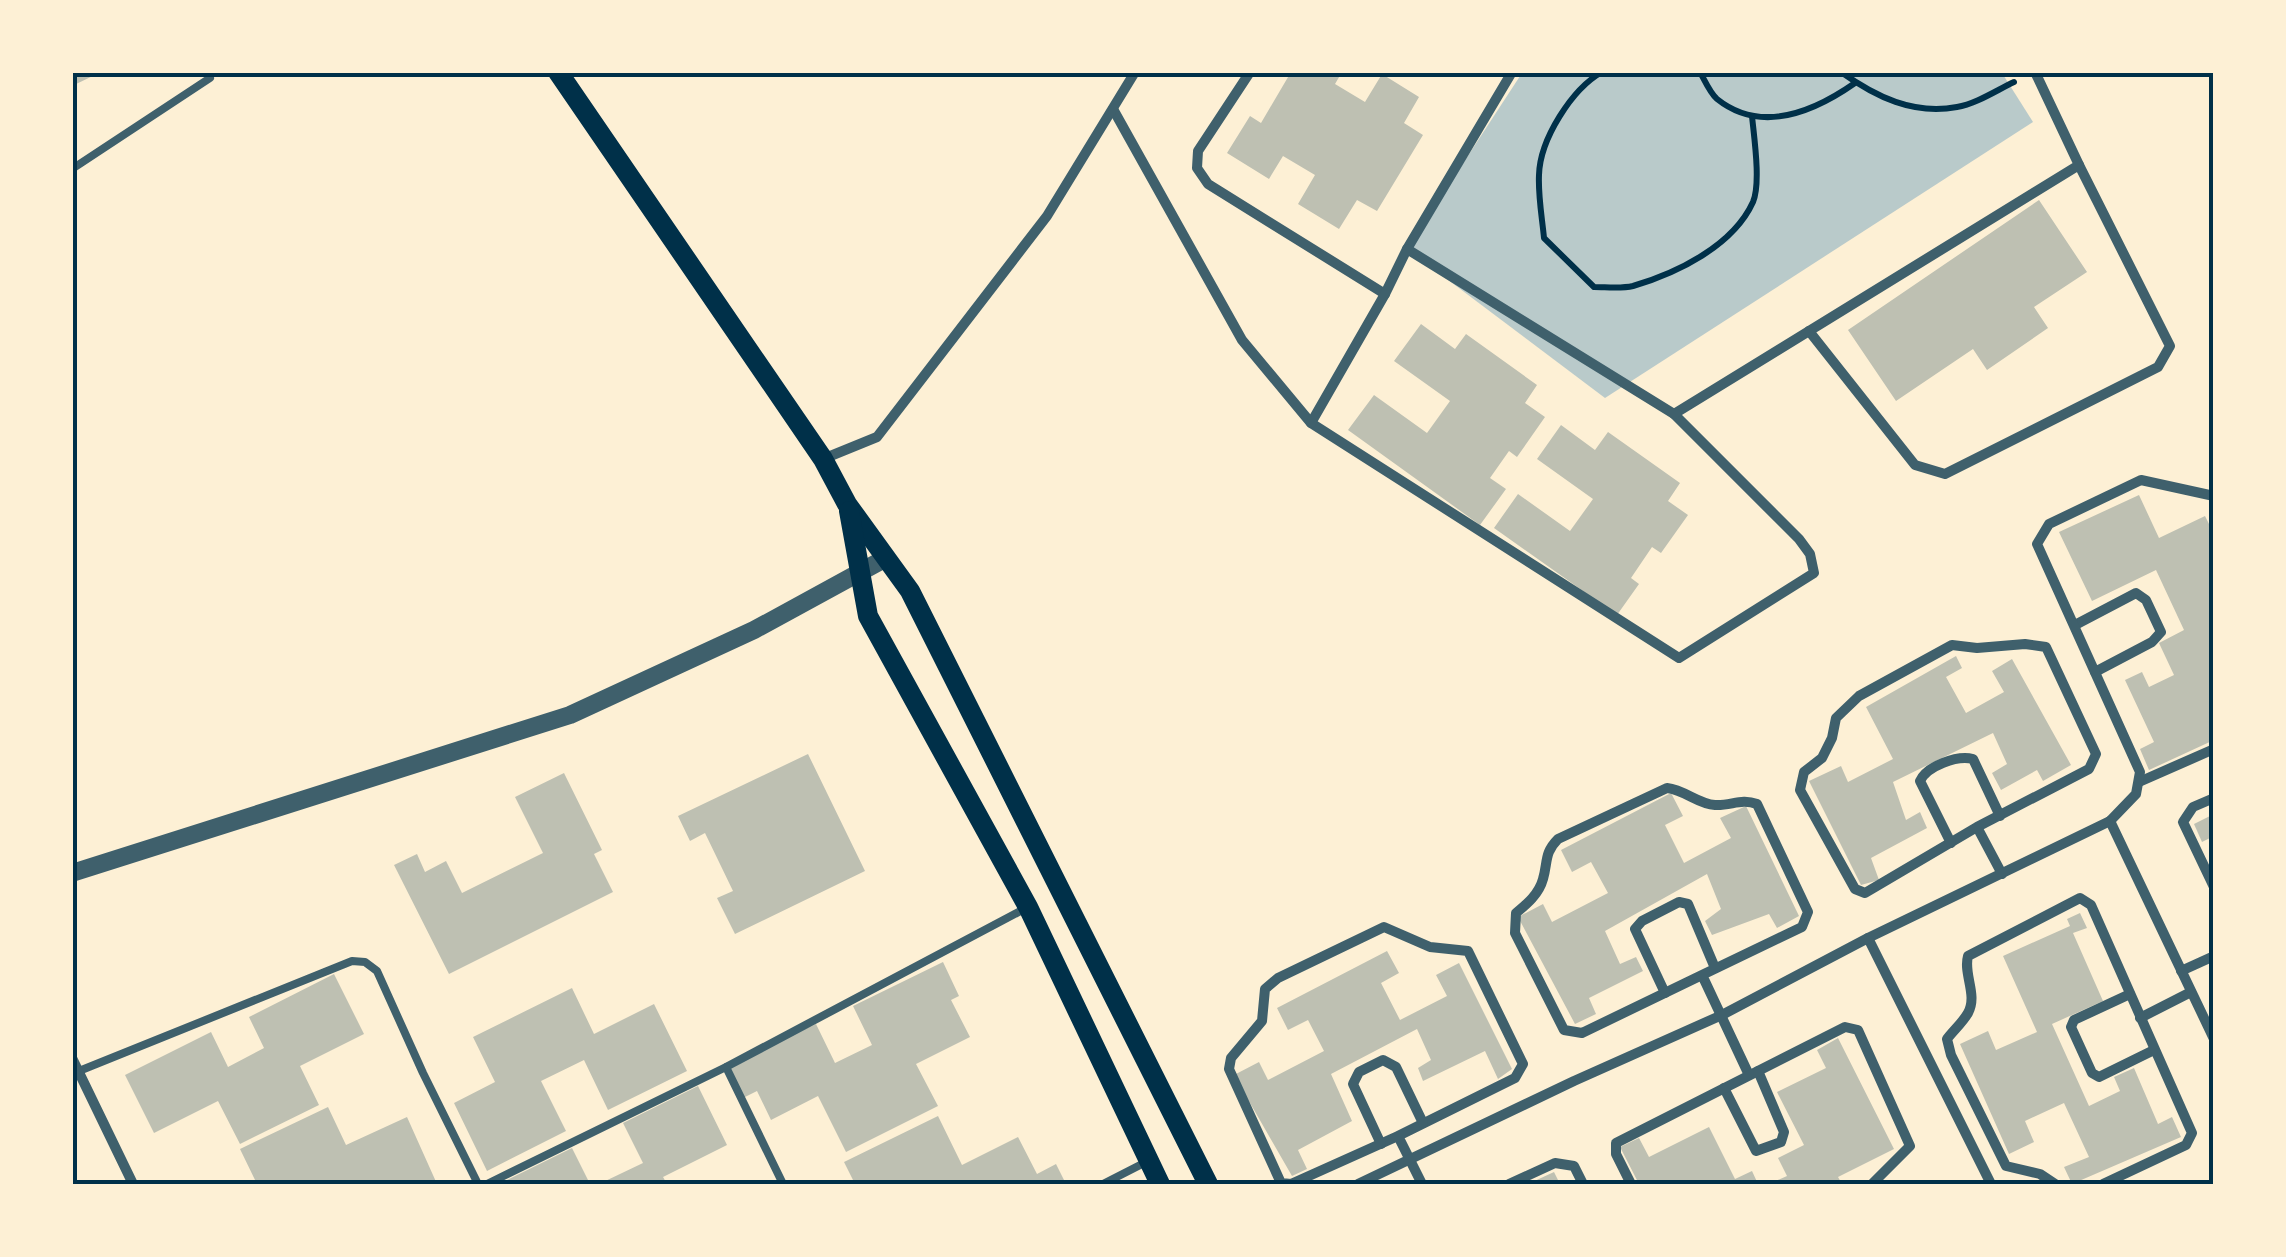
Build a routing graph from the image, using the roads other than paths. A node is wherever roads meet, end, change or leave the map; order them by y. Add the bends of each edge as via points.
1 (558, 72) edge
2 (1135, 72) edge
3 (1250, 72) edge
4 (1512, 72) edge
5 (2035, 72) edge
6 (210, 78) dead end
7 (1113, 108) junction
8 (2080, 165) junction
9 (72, 169) edge
10 (1407, 249) junction
11 (1385, 294) junction
12 (1809, 331) junction
13 (1674, 414) junction
14 (1311, 423) junction
15 (824, 459) junction
16 (2214, 496) edge
17 (847, 504) junction
18 (886, 558) junction
19 (860, 573) junction
20 (2074, 626) junction
21 (2095, 672) junction
22 (2214, 749) edge
23 (2139, 782) junction
24 (2214, 798) edge
25 (2000, 816) junction
26 (2110, 822) junction
27 (1978, 827) junction
28 (1951, 843) junction
29 (72, 874) edge
30 (2002, 874) junction
31 (2214, 887) edge
32 (1028, 907) junction
33 (1868, 938) junction
34 (2214, 956) edge
35 (1715, 968) junction
36 (2181, 971) junction
37 (1702, 975) junction
38 (2191, 992) junction
39 (1665, 993) junction
40 (2130, 994) junction
41 (1722, 1016) junction
42 (2140, 1018) junction
43 (2214, 1039) edge
44 (2154, 1050) junction
45 (72, 1058) edge
46 (726, 1067) junction
47 (79, 1071) junction
48 (1754, 1073) junction
49 (1724, 1088) junction
50 (1423, 1124) junction
51 (1398, 1136) junction
52 (1381, 1144) junction
53 (1148, 1160) junction
54 (1410, 1160) junction
55 (133, 1184) edge
56 (478, 1184) edge
57 (487, 1184) edge
58 (782, 1184) edge
59 (1103, 1184) edge
60 (1160, 1184) edge
61 (1208, 1184) edge
62 (1358, 1184) edge
63 (1422, 1184) edge
64 (1509, 1184) edge
65 (1583, 1184) edge
66 (1631, 1184) edge
67 (1872, 1184) edge
68 (1992, 1184) edge
69 (2055, 1184) edge
70 (2103, 1184) edge

1 - 15 main road
2 - 7 street
3 - 11 street via 1198,151 1197,168 1208,184
4 - 10 street
5 - 8 street
6 - 9 lane
7 - 14 street via 1242,340
7 - 15 street via 1047,216 877,438
8 - 12 street
8 - 12 street via 2170,346 2158,368 1945,474 1915,464
10 - 11 street
10 - 13 street
11 - 14 street
12 - 13 street
13 - 14 street via 1799,539 1814,573 1679,658
15 - 17 main road
16 - 20 street via 2141,480 2049,524 2037,544
17 - 18 main road
17 - 19 main road
18 - 19 street
18 - 61 main road via 910,591
19 - 29 street via 570,715
19 - 32 main road via 868,616
20 - 21 street
20 - 21 street via 2136,594 2146,600 2161,632
21 - 23 street
22 - 23 street
23 - 26 street
24 - 31 street via 2193,807 2183,822
25 - 27 street
25 - 28 street via 1972,759 1962,756 1924,773 1920,781
25 - 28 street via 2090,769 2096,754 2046,646 1952,645 1858,696 1836,718 1822,758 1804,772 1800,790 1855,889 1865,892
26 - 30 street
26 - 36 street
27 - 28 street
27 - 30 street
30 - 33 street
32 - 46 lane
32 - 53 main road
33 - 41 street
33 - 68 street
34 - 36 street
35 - 37 street
35 - 39 street via 1688,904 1642,920 1635,929
35 - 39 street via 1802,926 1808,912 1757,804 1715,805 1667,788 1558,840 1546,850 1543,882 1516,913 1514,933 1564,1030 1582,1033
36 - 38 street
37 - 39 street
37 - 41 street
38 - 42 street
38 - 43 street
40 - 42 street
40 - 44 street via 2071,1027 2099,1077
40 - 69 street via 2091,905 2080,898 1968,956 1971,1010 1947,1039 1952,1055 2006,1166
41 - 48 street
41 - 54 street
42 - 44 street
44 - 70 street via 2192,1133 2186,1145
45 - 47 street
46 - 57 lane
46 - 58 lane
47 - 55 street
47 - 56 lane via 352,961 365,962 377,971
48 - 49 street
48 - 49 street via 1784,1132 1781,1142 1756,1151
48 - 67 street via 1845,1027 1858,1030 1910,1146
49 - 66 street via 1616,1143
50 - 51 street
50 - 52 street via 1396,1067 1383,1060 1358,1072 1353,1084
50 - 52 street via 1515,1078 1522,1064 1468,951 1430,947 1384,927 1278,978 1266,989 1262,1021 1229,1068 1281,1182 1291,1184
51 - 52 street
51 - 54 street
53 - 59 lane
53 - 60 main road
54 - 62 street
54 - 63 street
64 - 65 street via 1555,1163 1574,1166

